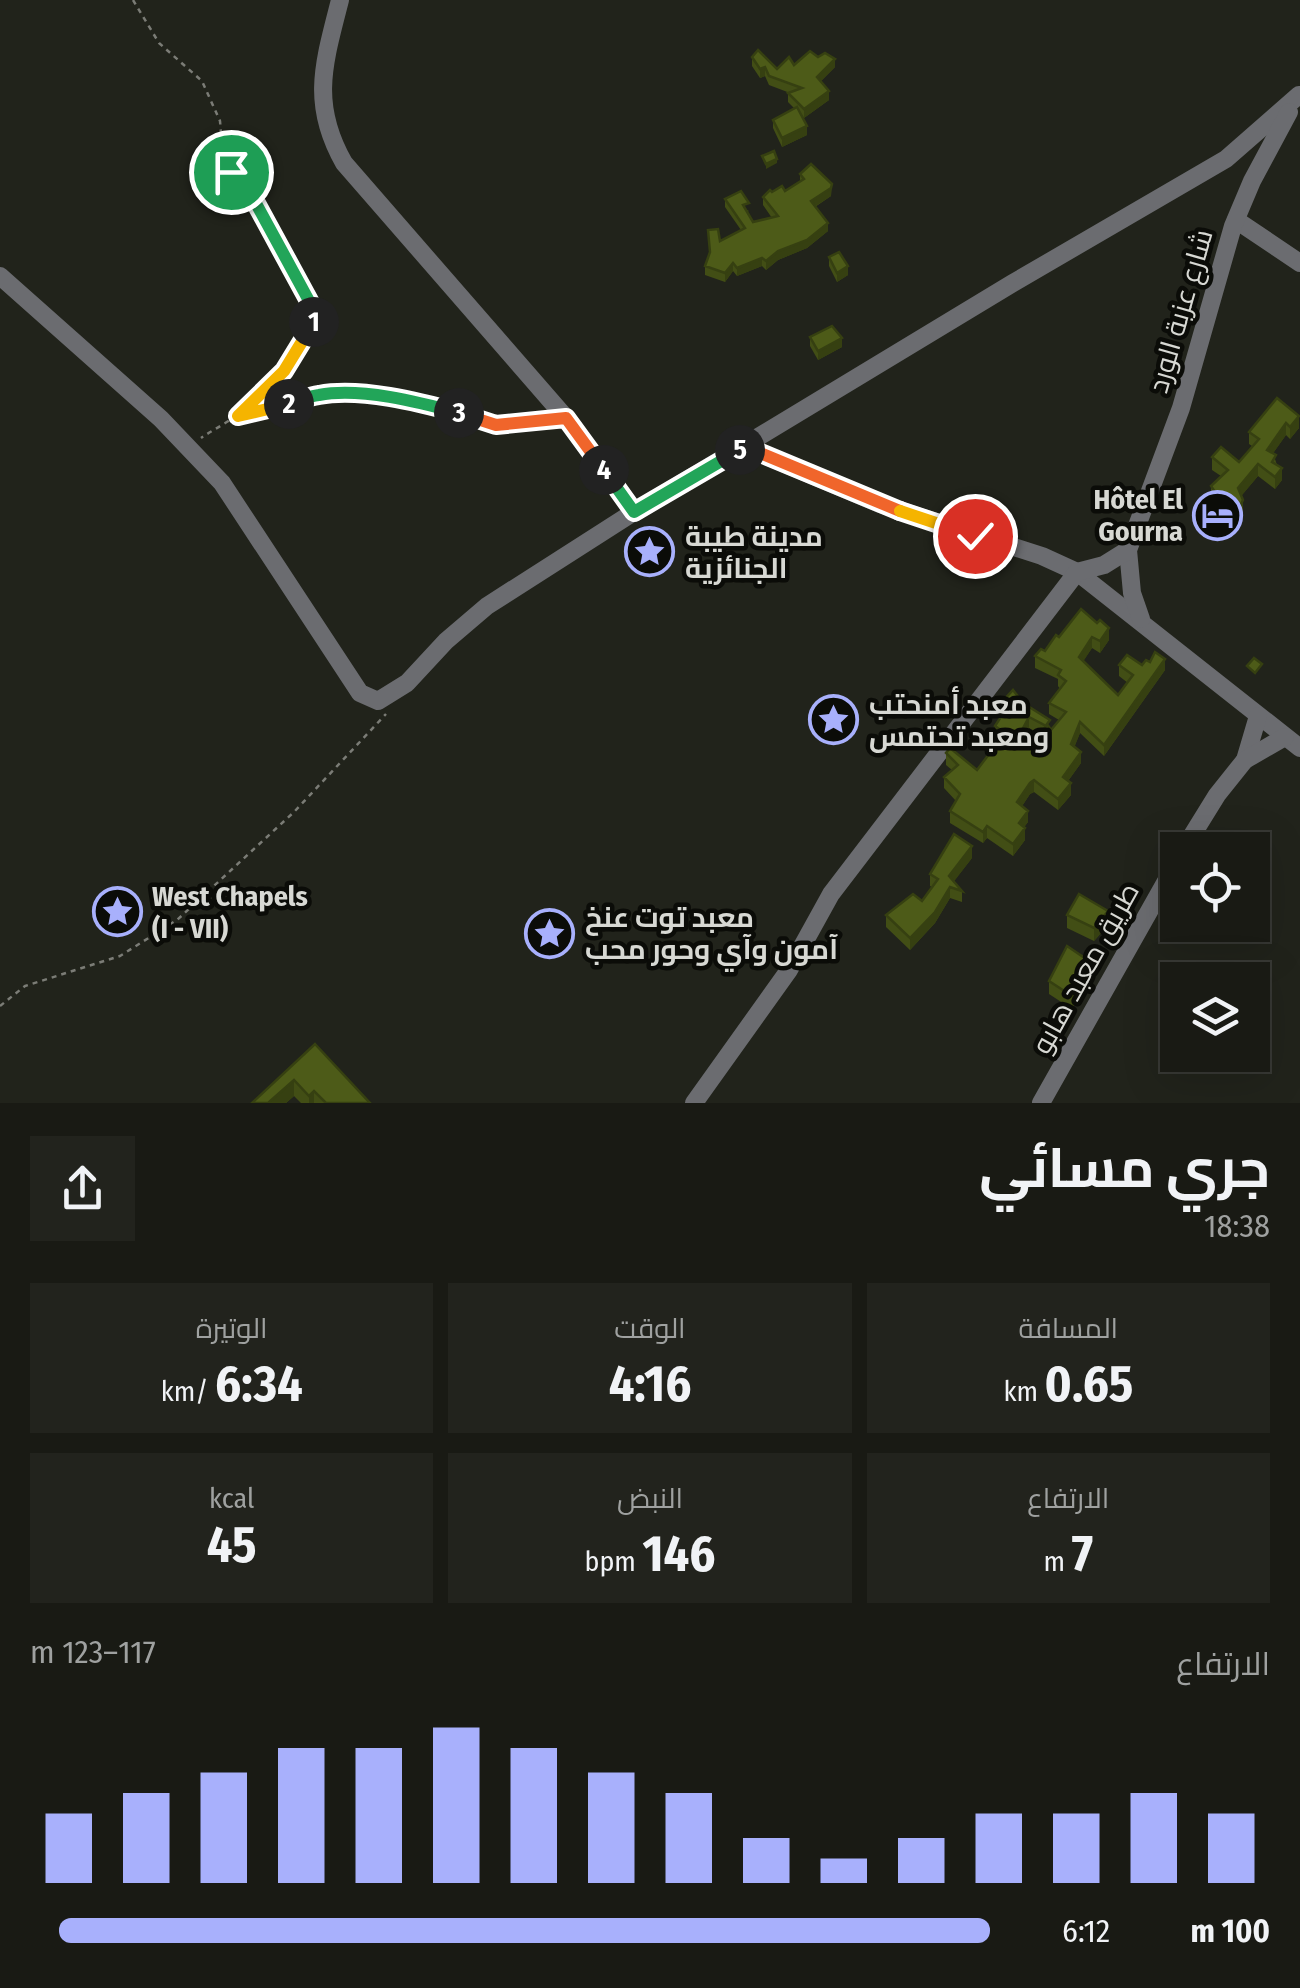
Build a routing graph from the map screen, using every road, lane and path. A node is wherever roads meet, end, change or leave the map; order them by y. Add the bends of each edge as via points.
1 (132, 0) edge
2 (340, 0) edge
3 (1300, 95) edge
4 (1236, 220) junction
5 (1300, 263) edge
6 (0, 276) edge
7 (238, 416) junction
8 (566, 418) junction
9 (189, 447) junction
10 (746, 447) junction
11 (634, 512) junction
12 (1128, 550) junction
13 (1077, 572) junction
14 (1141, 620) junction
15 (387, 698) junction
16 (1258, 716) junction
17 (1292, 742) edge
18 (1245, 760) junction
19 (1194, 832) edge
20 (1160, 892) edge
21 (0, 1006) edge
22 (694, 1103) edge
23 (1041, 1103) edge

1 - 7 path via 159,43 202,81 220,122 223,156 314,310 310,330 284,371
2 - 8 street via 322,99 331,140
3 - 4 street, شارع عزبة الورد
3 - 10 street via 1226,159
4 - 5 street
4 - 12 street, شارع عزبة الورد via 1181,408
6 - 9 street
7 - 8 path via 325,394 424,404 496,425
7 - 9 path
8 - 11 street
9 - 15 street via 242,510 360,693
10 - 11 street
10 - 13 street via 880,504
11 - 15 street via 487,606
12 - 13 street
12 - 14 street, شارع عزبة الورد
13 - 14 street
13 - 22 street via 830,894 789,970
14 - 16 street
15 - 21 path via 382,720 178,920 120,956 25,986
16 - 17 street
16 - 18 street
17 - 18 street
18 - 19 street
20 - 23 street, طريق معبد هابو

